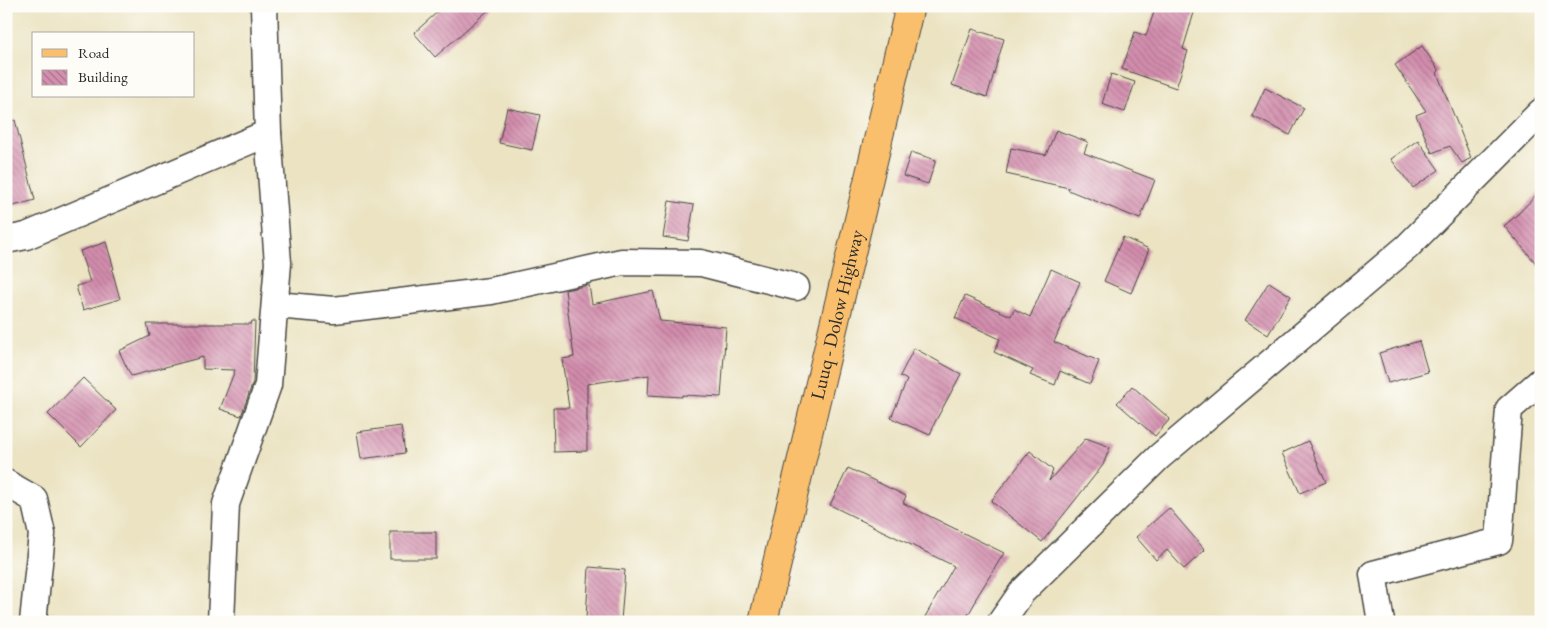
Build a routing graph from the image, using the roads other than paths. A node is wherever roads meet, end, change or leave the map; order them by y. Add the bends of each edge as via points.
1 (264, 6) edge
2 (910, 6) edge
3 (1541, 112) edge
4 (268, 134) junction
5 (6, 240) edge
6 (796, 287) dead end
7 (275, 305) junction
8 (1541, 381) edge
9 (6, 483) edge
10 (33, 622) edge
11 (221, 622) edge
12 (763, 622) edge
13 (1001, 622) edge
14 (1381, 622) edge

1 - 4 street
2 - 12 main road, Luuq - Dolow Highway
3 - 13 street via 1407,247 1159,457 1022,592
4 - 5 street via 26,236
4 - 7 street via 278,263
6 - 7 street via 701,263 622,262 481,293 334,310
7 - 11 street via 268,385 226,504
8 - 14 street via 1509,409 1499,541 1372,574
9 - 10 street via 34,499 42,534

